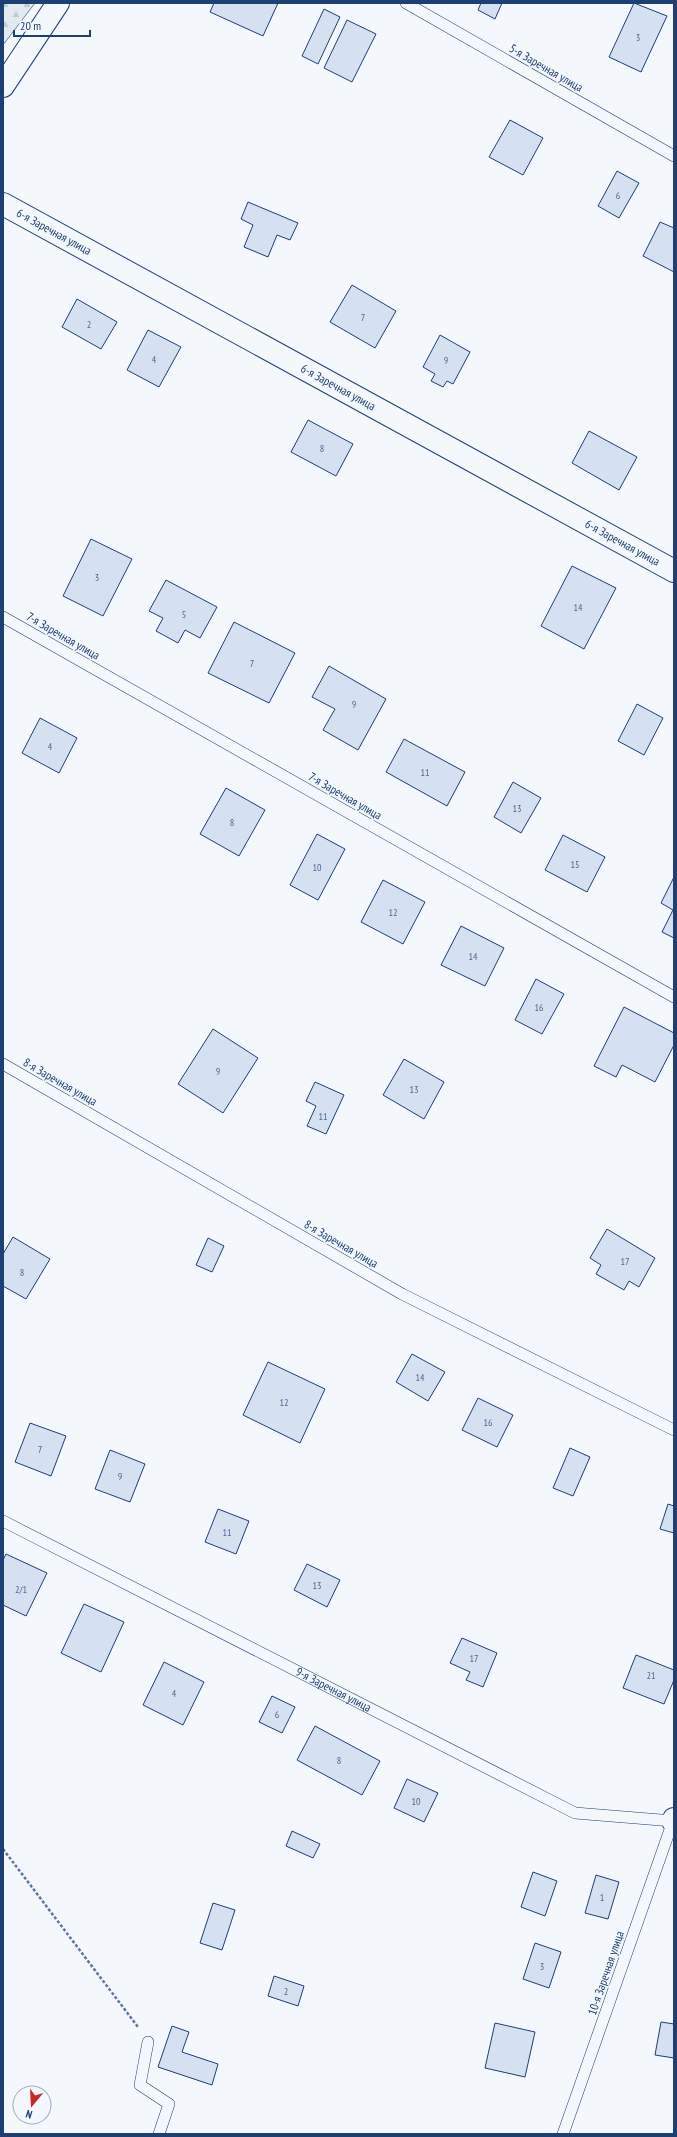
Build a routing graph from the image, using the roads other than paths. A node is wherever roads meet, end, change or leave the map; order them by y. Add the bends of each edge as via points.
1 (58, 3) edge
2 (406, 3) edge
3 (3, 86) edge
4 (674, 156) edge
5 (3, 204) edge
6 (674, 571) edge
7 (3, 617) edge
8 (674, 997) edge
9 (3, 1064) edge
10 (674, 1430) edge
11 (3, 1521) edge
12 (674, 1820) edge
13 (148, 2042) road end
14 (159, 2134) edge
15 (563, 2134) edge

1 - 3 street
2 - 4 lane, 5-я Заречная улица
5 - 6 street, 6-я Заречная улица
7 - 8 lane, 7-я Заречная улица
9 - 10 lane, 8-я Заречная улица via 402,1294
11 - 12 lane, 9-я Заречная улица via 575,1813
12 - 15 lane, 10-я Заречная улица
13 - 14 lane via 140,2085 169,2104

